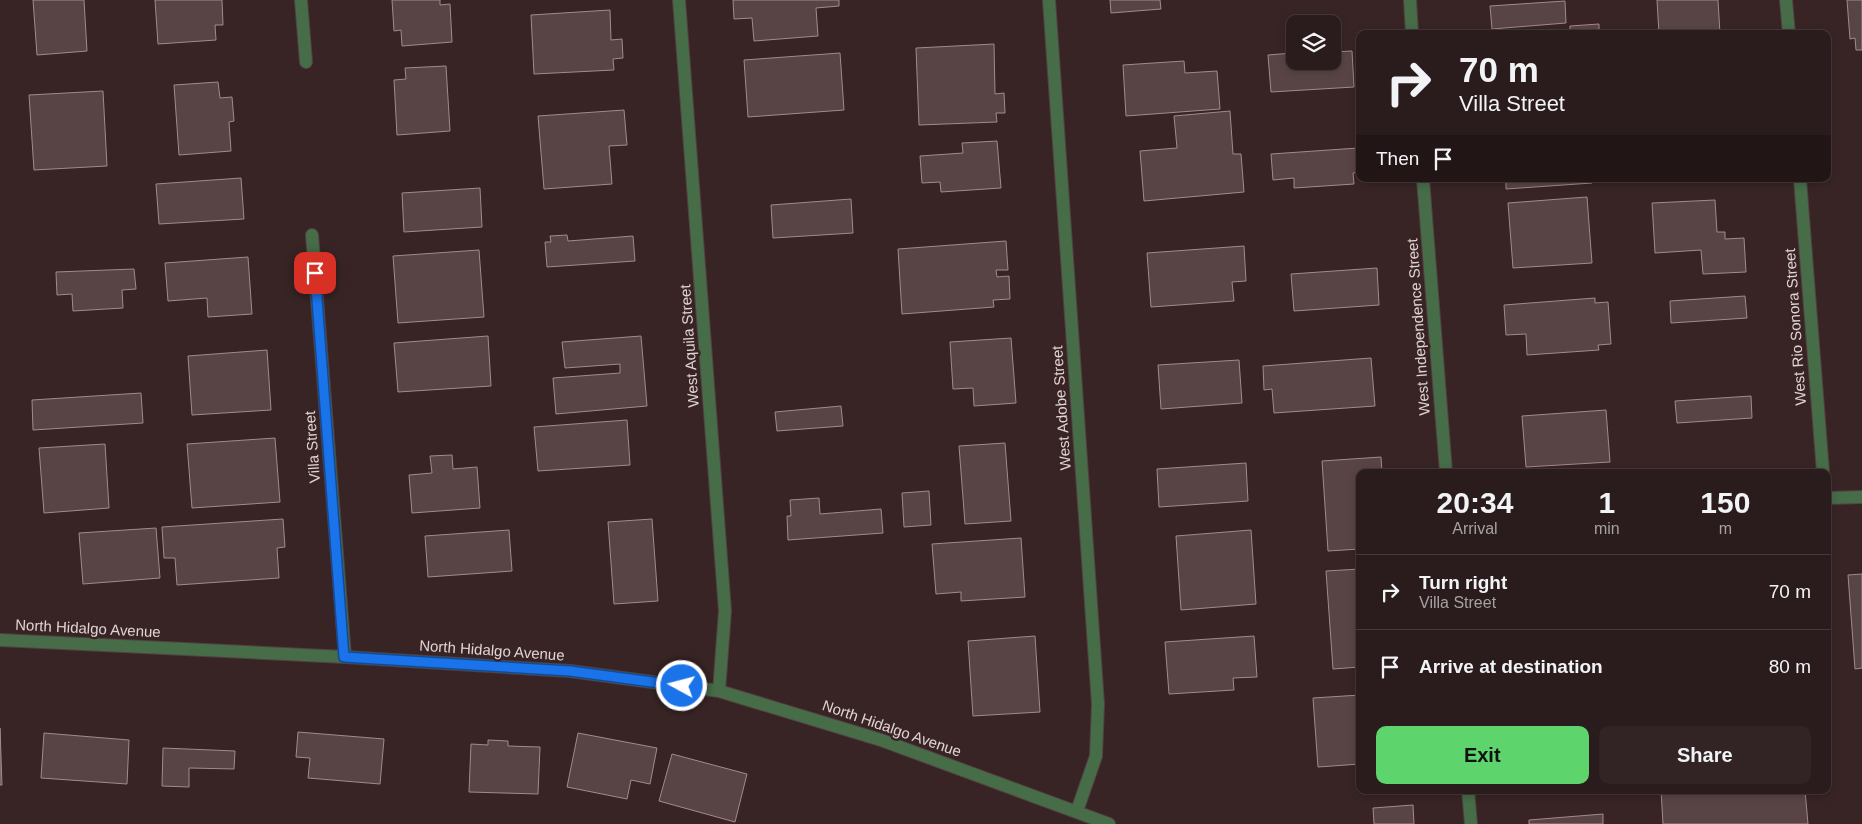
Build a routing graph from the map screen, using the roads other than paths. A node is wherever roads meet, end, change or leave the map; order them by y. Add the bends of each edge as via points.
1 (301, 0) edge
2 (679, 0) edge
3 (1049, 0) edge
4 (1410, 0) edge
5 (1786, 0) edge
6 (1412, 30) edge
7 (1789, 30) edge
8 (306, 62) dead end
9 (1423, 182) edge
10 (1800, 182) edge
11 (312, 235) dead end
12 (1446, 469) edge
13 (1823, 469) edge
14 (1862, 497) edge
15 (1831, 498) edge
16 (0, 640) edge
17 (344, 657) junction
18 (719, 690) junction
19 (1468, 794) edge
20 (1077, 811) junction
21 (1109, 824) edge
22 (1470, 824) edge

1 - 8 street
2 - 18 street, West Aquila Street via 725,611
3 - 20 street, West Adobe Street via 1098,704 1096,756
4 - 6 street
5 - 7 street
9 - 12 street, West Independence Street
10 - 13 street, West Rio Sonora Street
11 - 17 street, Villa Street
14 - 15 street
16 - 17 street, North Hidalgo Avenue
17 - 18 street, North Hidalgo Avenue via 570,671
18 - 20 street, North Hidalgo Avenue via 882,740
19 - 22 street
20 - 21 street, North Hidalgo Avenue

